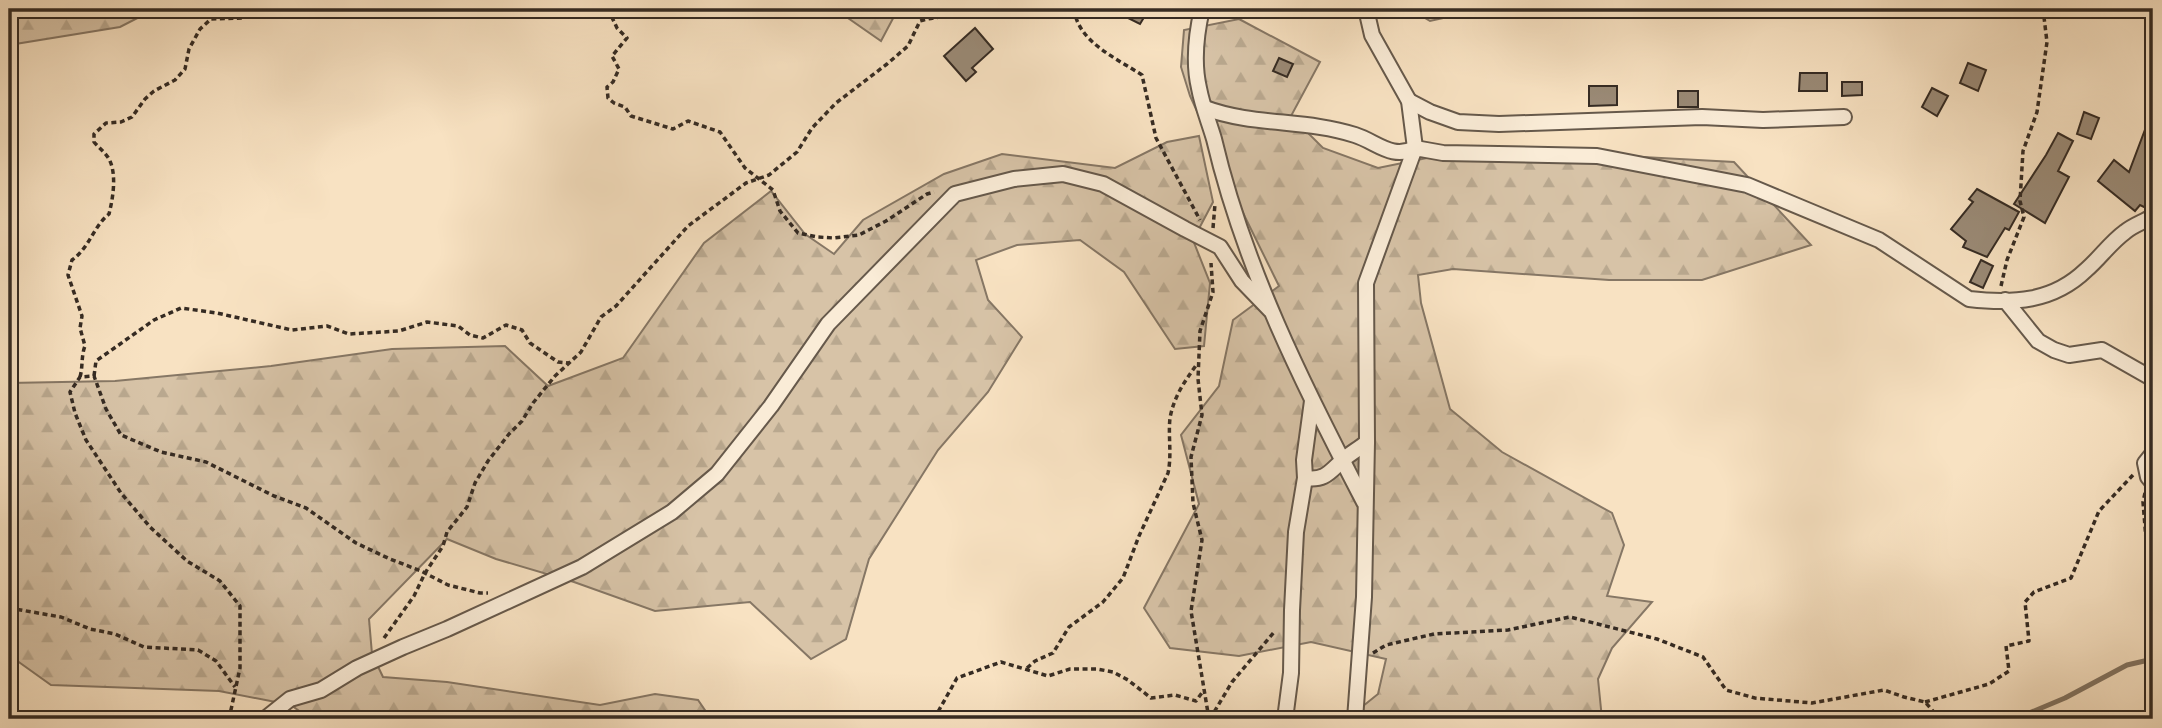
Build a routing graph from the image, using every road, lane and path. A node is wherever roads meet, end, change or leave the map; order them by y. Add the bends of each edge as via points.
1 (253, 9) edge
2 (608, 9) edge
3 (928, 9) edge
4 (975, 9) edge
5 (1074, 9) edge
6 (1202, 9) edge
7 (1366, 9) edge
8 (2043, 9) edge
9 (920, 21) junction
10 (1409, 101) junction
11 (1205, 108) junction
12 (1844, 117) dead end
13 (1415, 148) junction
14 (759, 179) junction
15 (939, 190) dead end
16 (1216, 193) dead end
17 (2153, 216) edge
18 (1212, 242) junction
19 (2005, 300) junction
20 (1987, 301) junction
21 (1270, 310) junction
22 (1198, 362) junction
23 (571, 363) junction
24 (94, 376) junction
25 (80, 377) junction
26 (2153, 379) edge
27 (1312, 401) junction
28 (1367, 442) junction
29 (1343, 461) junction
30 (2150, 469) edge
31 (1305, 478) junction
32 (1366, 505) junction
33 (2153, 541) edge
34 (425, 573) junction
35 (493, 592) dead end
36 (9, 608) edge
37 (1292, 610) junction
38 (382, 641) dead end
39 (1360, 662) junction
40 (1027, 668) junction
41 (235, 687) junction
42 (1204, 690) junction
43 (1925, 702) junction
44 (229, 719) edge
45 (265, 719) edge
46 (934, 719) edge
47 (1209, 719) edge
48 (1285, 719) edge
49 (1355, 719) edge
50 (1940, 719) edge

1 - 25 path via 243,18 211,19 200,29 185,69 175,80 154,91 132,117 106,123 94,134 94,142 111,164 113,196 109,214 83,252 72,260 68,275 82,316 85,346
2 - 14 path via 627,38 612,56 619,69 607,87 608,98 631,116 648,122 673,129 688,121 719,132 745,168
3 - 9 path
4 - 9 path
5 - 18 path via 1075,21 1090,41 1142,75 1156,138
6 - 11 street via 1195,41 1198,86
7 - 10 street via 1373,35
8 - 20 path via 2047,42 2037,112 2023,151 2020,201 2024,216 2001,286
9 - 14 path via 908,46 836,103 797,152
10 - 12 street via 1458,122 1499,124
10 - 13 street
11 - 13 street via 1223,115 1344,132 1397,153
11 - 21 street via 1224,183
13 - 20 street via 1443,153 1597,156 1747,185 1879,240 1969,299
13 - 28 street via 1366,283
14 - 15 path via 773,190 780,211 798,233 817,237 859,235
14 - 23 path via 746,183 688,226 601,317
16 - 18 path
17 - 19 street via 2126,230 2065,287 2043,297
18 - 21 street
18 - 22 path via 1213,292 1200,331
18 - 45 street via 1103,184 1063,174 1014,179 955,194 828,324 717,474 671,512 582,567 380,657 321,690 290,699
19 - 20 street
19 - 26 street via 2038,341 2054,350 2069,355 2102,350
21 - 27 street
22 - 40 path via 1175,400 1168,473 1123,578 1103,601 1069,627 1053,653
22 - 42 path via 1202,415 1191,457 1193,503 1202,540 1191,611
23 - 24 path via 558,362 530,343 522,330 506,325 483,338 458,326 427,322 399,331 349,334 327,326 292,330 181,308 154,320 96,361
23 - 34 path via 555,376 488,461 467,507 446,532 443,546
24 - 25 path
24 - 34 path via 121,435 161,452 206,462 306,508 356,542
25 - 41 path via 70,392 75,413 86,440 121,493 150,527 187,561 220,581 240,606 240,668
27 - 29 street
27 - 31 street
28 - 29 street
28 - 32 street
29 - 31 street via 1331,474
29 - 32 street
30 - 33 path via 2143,502 2146,539
30 - 43 path via 2099,511 2071,578 2034,592 2025,602 2029,641 2006,646 2009,671 1989,684
31 - 37 street via 1296,532
32 - 39 street
34 - 35 path via 448,585
34 - 38 path
36 - 41 path via 61,617 144,647 198,650 216,661
37 - 47 path via 1231,682
37 - 48 street
39 - 43 path via 1386,645 1434,634 1507,630 1570,617 1657,639 1703,657 1726,690 1755,698 1812,703 1884,690
39 - 49 street
40 - 42 path via 1048,676 1070,669 1113,672 1151,698 1175,695 1196,702
40 - 46 path via 1001,662 957,678
41 - 44 path
42 - 47 path
43 - 50 path

